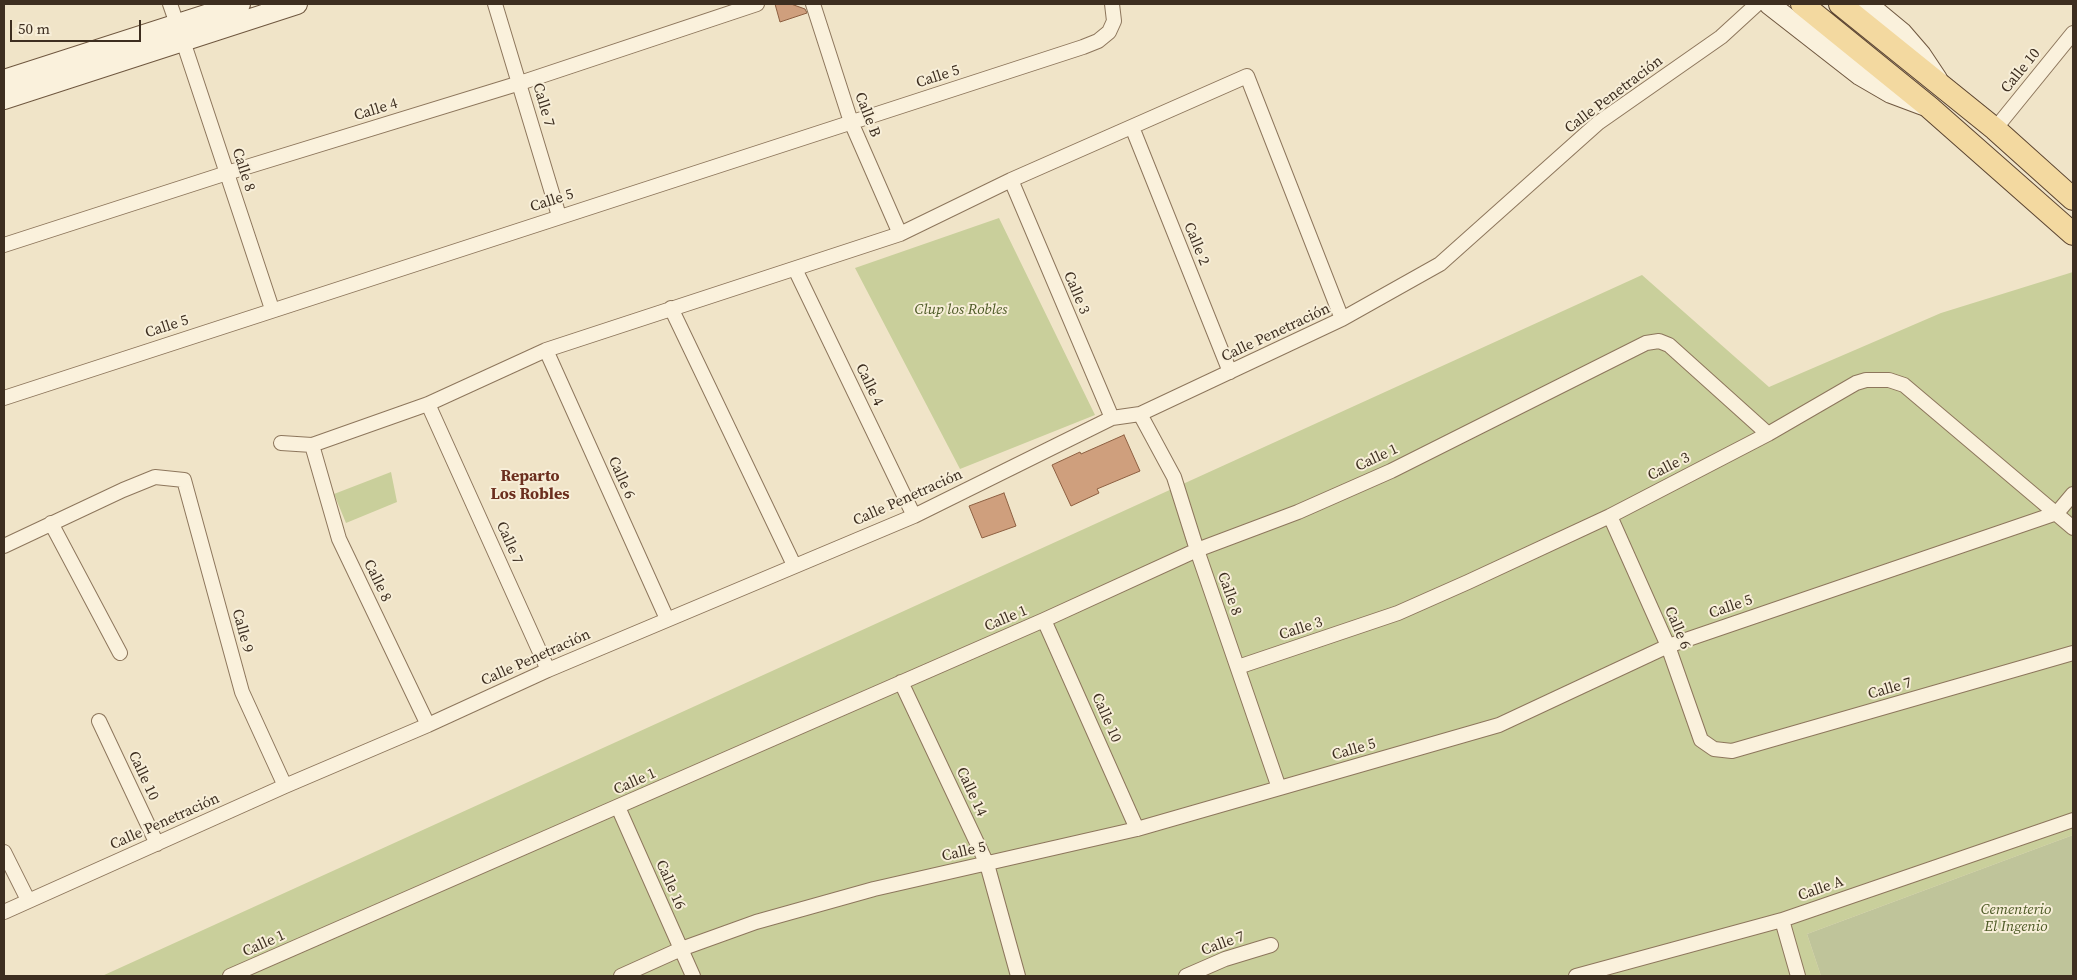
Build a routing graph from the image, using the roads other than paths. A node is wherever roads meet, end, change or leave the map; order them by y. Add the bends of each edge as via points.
1 (170, 4) edge
2 (240, 4) edge
3 (297, 4) edge
4 (495, 4) edge
5 (757, 4) edge
6 (813, 4) edge
7 (1112, 4) edge
8 (1757, 4) edge
9 (1769, 4) edge
10 (1802, 4) edge
11 (1840, 4) edge
12 (1867, 4) edge
13 (180, 33) junction
14 (2073, 33) edge
15 (4, 80) edge
16 (520, 82) junction
17 (1940, 85) junction
18 (4, 99) edge
19 (1928, 107) junction
20 (851, 122) junction
21 (1132, 127) junction
22 (1995, 129) junction
23 (227, 173) junction
24 (1011, 180) junction
25 (2073, 199) edge
26 (559, 216) junction
27 (900, 234) junction
28 (2073, 234) edge
29 (4, 245) edge
30 (796, 269) junction
31 (671, 308) junction
32 (272, 309) junction
33 (1342, 320) junction
34 (546, 350) junction
35 (1230, 372) junction
36 (4, 398) edge
37 (428, 404) junction
38 (1140, 414) junction
39 (1112, 418) junction
40 (1768, 434) junction
41 (281, 443) dead end
42 (312, 445) junction
43 (2073, 494) edge
44 (2056, 513) junction
45 (914, 516) junction
46 (1610, 516) junction
47 (51, 523) junction
48 (2073, 528) edge
49 (4, 546) edge
50 (1197, 550) junction
51 (794, 566) junction
52 (667, 619) junction
53 (1044, 620) junction
54 (1668, 646) junction
55 (120, 653) dead end
56 (2073, 653) edge
57 (1238, 667) junction
58 (548, 670) junction
59 (901, 682) junction
60 (99, 721) dead end
61 (428, 725) junction
62 (1714, 749) joint
63 (285, 786) junction
64 (1279, 788) junction
65 (618, 807) junction
66 (2073, 820) edge
67 (1138, 829) junction
68 (157, 844) junction
69 (4, 852) edge
70 (987, 864) junction
71 (28, 900) junction
72 (4, 912) edge
73 (1782, 920) junction
74 (1271, 945) dead end
75 (681, 948) junction
76 (230, 976) edge
77 (622, 976) edge
78 (693, 976) edge
79 (1018, 976) edge
80 (1186, 976) edge
81 (1576, 976) edge
82 (1798, 976) edge

1 - 13 street, Calle 8
2 - 13 main road
3 - 13 main road
4 - 16 street, Calle 7
5 - 16 street, Calle 4
6 - 20 street, Calle B
7 - 20 street, Calle 5 via 1114,21 1109,32 1098,41
8 - 33 street, Calle Penetración via 1721,37 1598,123 1440,264
9 - 19 main road via 1860,75 1891,93
10 - 19 main road
11 - 17 main road
12 - 17 main road via 1902,32 1921,54
13 - 15 main road
13 - 18 main road
13 - 23 street, Calle 8
14 - 22 street, Calle 10
16 - 23 street, Calle 4
16 - 26 street, Calle 7
17 - 22 main road
19 - 28 main road
20 - 26 street, Calle 5
20 - 27 street, Calle B
21 - 24 street
21 - 33 street via 1247,76
21 - 35 street, Calle 2
22 - 25 main road
23 - 29 street, Calle 4
23 - 32 street, Calle 8
24 - 27 street
24 - 39 street, Calle 3
26 - 32 street, Calle 5
27 - 30 street
30 - 31 street
30 - 45 street, Calle 4
31 - 34 street
31 - 51 street
32 - 36 street, Calle 5
33 - 35 street, Calle Penetración
34 - 37 street
34 - 52 street, Calle 6
35 - 38 street, Calle Penetración
37 - 42 street
37 - 58 street, Calle 7
38 - 39 street, Calle Penetración
38 - 50 street, Calle 8 via 1174,477
39 - 45 street, Calle Penetración
40 - 44 street, Calle 3 via 1856,383 1889,380 1904,385
40 - 46 street, Calle 3
40 - 50 street, Calle 1 via 1669,345 1659,341 1646,343 1391,471 1298,512
41 - 42 street
42 - 61 street, Calle 8 via 339,539
43 - 44 street, Calle 5
44 - 48 street, Calle 3
44 - 54 street, Calle 5
45 - 51 street, Calle Penetración
46 - 54 street, Calle 6
46 - 57 street, Calle 3 via 1398,612
47 - 49 street
47 - 55 street
47 - 63 street, Calle 9 via 155,477 184,480 242,692
50 - 53 street, Calle 1
50 - 57 street, Calle 8
51 - 52 street, Calle Penetración
52 - 58 street, Calle Penetración
53 - 59 street, Calle 1
53 - 67 street, Calle 10
54 - 62 street, Calle 6 via 1701,740
54 - 64 street, Calle 5 via 1499,724
56 - 62 street, Calle 7 via 1732,752
57 - 64 street, Calle 8
58 - 61 street, Calle Penetración
59 - 65 street, Calle 1
59 - 70 street, Calle 14
60 - 68 street, Calle 10
61 - 63 street, Calle Penetración
63 - 68 street, Calle Penetración
64 - 67 street, Calle 5
65 - 75 street, Calle 16
65 - 76 street, Calle 1
66 - 73 street, Calle A
67 - 70 street, Calle 5
68 - 71 street, Calle Penetración
69 - 71 street
70 - 75 street, Calle 5 via 874,889 756,922
70 - 79 street, Calle 14
71 - 72 street, Calle Penetración
73 - 81 street, Calle A
73 - 82 street
74 - 80 street, Calle 7 via 1225,959
75 - 77 street, Calle 5
75 - 78 street, Calle 16

